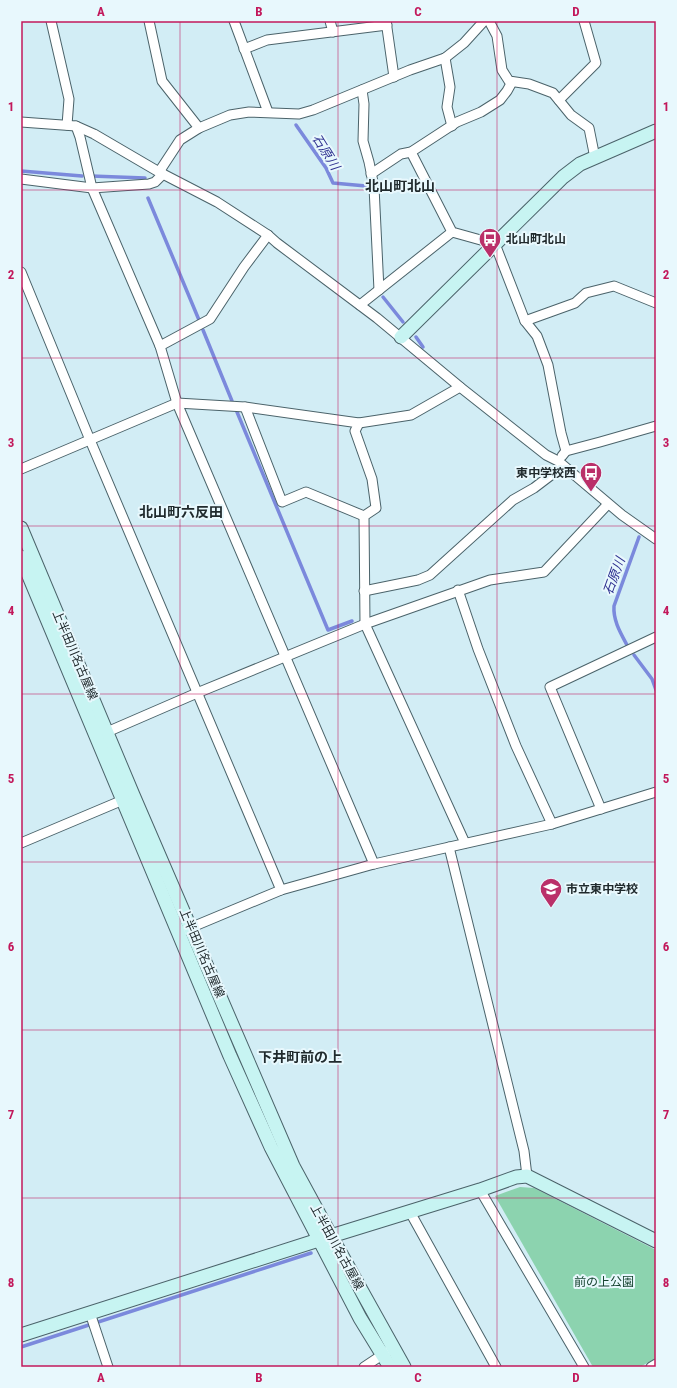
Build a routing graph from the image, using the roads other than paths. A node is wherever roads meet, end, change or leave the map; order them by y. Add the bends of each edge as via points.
1 (51, 21) edge
2 (149, 21) edge
3 (234, 21) edge
4 (330, 21) edge
5 (484, 21) edge
6 (489, 21) edge
7 (584, 21) edge
8 (386, 23) edge
9 (333, 32) junction
10 (244, 48) junction
11 (444, 58) junction
12 (394, 77) junction
13 (512, 82) junction
14 (362, 90) junction
15 (559, 100) junction
16 (268, 112) junction
17 (21, 122) edge
18 (72, 126) junction
19 (452, 126) junction
20 (199, 128) junction
21 (656, 131) edge
22 (411, 152) junction
23 (595, 158) junction
24 (161, 173) junction
25 (372, 174) junction
26 (21, 179) edge
27 (92, 188) junction
28 (452, 232) junction
29 (268, 235) junction
30 (495, 244) junction
31 (21, 272) edge
32 (379, 290) junction
33 (656, 303) edge
34 (360, 305) junction
35 (525, 321) junction
36 (401, 337) junction
37 (160, 346) junction
38 (460, 387) junction
39 (177, 403) junction
40 (245, 408) junction
41 (359, 423) junction
42 (656, 426) edge
43 (90, 440) junction
44 (566, 451) junction
45 (560, 464) junction
46 (21, 469) edge
47 (608, 504) junction
48 (364, 516) junction
49 (21, 528) edge
50 (656, 539) edge
51 (21, 557) edge
52 (458, 590) junction
53 (364, 591) junction
54 (365, 624) junction
55 (656, 638) edge
56 (286, 657) junction
57 (197, 693) junction
58 (107, 732) junction
59 (656, 792) edge
60 (123, 800) junction
61 (601, 809) junction
62 (552, 824) junction
63 (21, 843) edge
64 (465, 843) junction
65 (449, 847) junction
66 (374, 864) junction
67 (281, 890) junction
68 (191, 928) junction
69 (178, 933) junction
70 (527, 1176) junction
71 (480, 1190) junction
72 (410, 1212) junction
73 (325, 1238) junction
74 (656, 1241) edge
75 (92, 1319) junction
76 (21, 1335) edge
77 (388, 1351) junction
78 (656, 1364) edge
79 (108, 1367) edge
80 (364, 1367) edge
81 (390, 1367) edge
82 (404, 1367) edge
83 (496, 1367) edge
84 (584, 1367) edge
85 (651, 1367) edge

1 - 18 street via 69,99
2 - 20 street via 162,81
3 - 10 street
4 - 9 street
5 - 11 street via 464,43
6 - 13 street via 497,36 502,70
7 - 15 street via 596,63
8 - 9 street
8 - 12 street
9 - 10 street via 267,40
10 - 16 street
11 - 12 street
11 - 19 street via 450,87 447,107
12 - 14 street
13 - 15 street via 529,84 553,93
13 - 19 street via 500,100
14 - 16 street via 299,114
14 - 25 street via 364,141
15 - 23 street via 571,115 589,128
16 - 20 street via 230,115
17 - 18 street
18 - 24 street via 94,134
18 - 27 street via 80,137
19 - 22 street
20 - 24 street via 180,140
21 - 23 main road
22 - 25 street via 401,154
22 - 28 street
23 - 30 main road via 580,164 563,177
24 - 27 street via 155,182 149,184
24 - 29 street via 217,202
25 - 32 street
26 - 27 street
27 - 37 street
28 - 30 street
28 - 32 street
29 - 34 street
29 - 37 street via 210,319
30 - 35 street
30 - 36 main road
31 - 43 street
32 - 34 street
33 - 35 street via 614,286 586,293 575,303
34 - 36 street
35 - 44 street via 537,336 548,365
36 - 38 street
37 - 39 street
38 - 41 street via 411,415
38 - 45 street
39 - 40 street
39 - 43 street
39 - 56 street
40 - 41 street
40 - 48 street via 282,502 306,492
41 - 48 street via 355,431 372,479 376,508
42 - 44 street
43 - 46 street
43 - 57 street
44 - 45 street
45 - 47 street
45 - 53 street via 534,488 513,500 430,575 418,580
47 - 50 street
47 - 52 street via 544,572 490,580
48 - 53 street
49 - 58 main road, 上半田川名古屋線
51 - 60 main road, 上半田川名古屋線
52 - 54 street
52 - 62 street via 516,746
53 - 54 street
54 - 56 street
54 - 64 street
55 - 61 street via 550,687
56 - 57 street
56 - 66 street
57 - 58 street
57 - 67 street
58 - 68 main road, 上半田川名古屋線
59 - 61 street
60 - 63 street
60 - 69 main road, 上半田川名古屋線
61 - 62 street
62 - 64 street
64 - 65 street
65 - 66 street
65 - 70 street via 524,1151
66 - 67 street
67 - 68 street
68 - 69 street
68 - 73 main road, 上半田川名古屋線
69 - 73 main road, 上半田川名古屋線 via 271,1147
70 - 71 main road via 516,1177
70 - 74 main road
71 - 72 main road
71 - 84 street
72 - 73 main road
72 - 83 street
73 - 75 main road
73 - 77 main road, 上半田川名古屋線
75 - 76 main road
75 - 79 street
77 - 80 street
77 - 81 main road, 上半田川名古屋線
77 - 82 main road, 上半田川名古屋線
78 - 85 street

